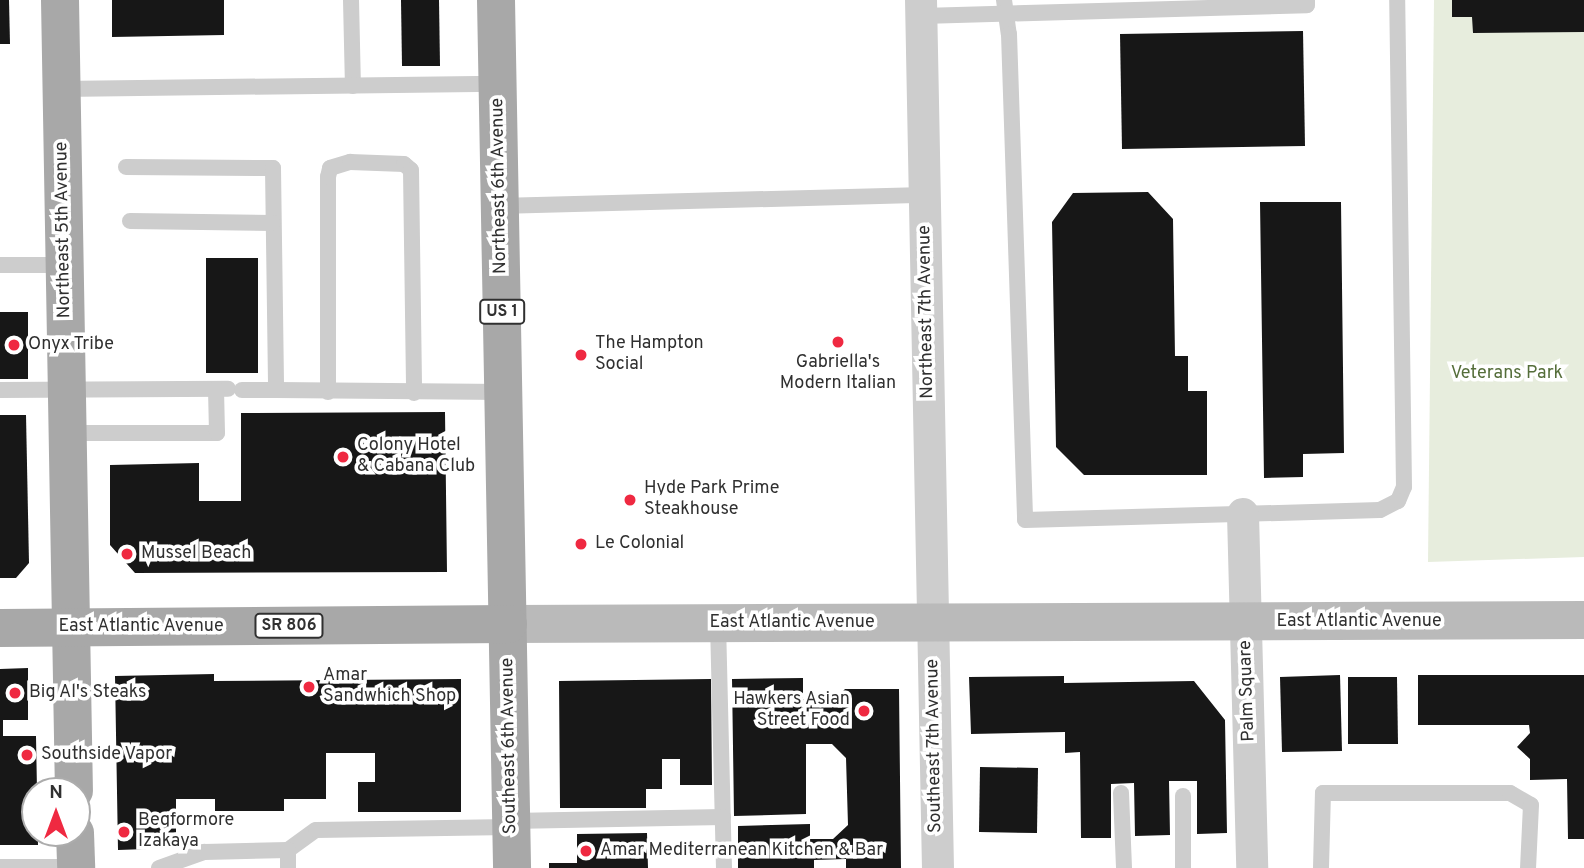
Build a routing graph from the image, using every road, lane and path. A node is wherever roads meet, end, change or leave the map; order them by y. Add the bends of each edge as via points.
1 (60, 0) edge
2 (351, 0) edge
3 (496, 0) edge
4 (1307, 0) edge
5 (1396, 0) edge
6 (1005, 7) edge
7 (921, 8) edge
8 (498, 84) junction
9 (354, 86) junction
10 (61, 89) junction
11 (126, 167) dead end
12 (925, 195) junction
13 (500, 206) junction
14 (130, 221) dead end
15 (273, 223) junction
16 (0, 265) edge
17 (65, 265) junction
18 (67, 388) junction
19 (229, 389) junction
20 (0, 390) edge
21 (276, 390) junction
22 (328, 392) junction
23 (504, 392) junction
24 (414, 393) junction
25 (69, 433) junction
26 (1243, 514) junction
27 (1584, 621) edge
28 (718, 622) junction
29 (1245, 623) junction
30 (508, 624) junction
31 (933, 624) junction
32 (71, 627) junction
33 (0, 628) edge
34 (74, 777) edge
35 (1121, 793) dead end
36 (1182, 796) dead end
37 (723, 817) junction
38 (511, 824) junction
39 (288, 850) junction
40 (76, 856) edge
41 (0, 867) edge
42 (159, 868) edge
43 (288, 868) edge
44 (512, 868) edge
45 (724, 868) edge
46 (938, 868) edge
47 (1124, 868) edge
48 (1182, 868) edge
49 (1252, 868) edge
50 (1321, 868) edge
51 (1528, 868) edge

1 - 10 main road, Northeast 5th Avenue
2 - 9 lane
3 - 8 main road, Northeast 6th Avenue / US 1
4 - 6 lane via 1307,5
5 - 26 lane via 1404,487 1398,501 1380,510
6 - 7 lane
6 - 26 lane via 1025,520
7 - 12 street, Northeast 7th Avenue
8 - 9 lane
8 - 13 main road, Northeast 6th Avenue / US 1
9 - 10 lane
10 - 17 main road, Northeast 5th Avenue
11 - 15 lane via 273,168
12 - 13 lane
12 - 31 street, Northeast 7th Avenue
13 - 23 main road, Northeast 6th Avenue / US 1
14 - 15 lane
15 - 21 lane
16 - 17 lane
17 - 18 main road, Northeast 5th Avenue
18 - 19 lane
18 - 20 lane
18 - 25 main road, Northeast 5th Avenue
19 - 21 lane
19 - 25 lane via 217,433
21 - 22 lane
22 - 24 lane
22 - 24 lane via 328,177 330,168 350,162 404,164 411,170
23 - 24 lane
23 - 30 main road, Northeast 6th Avenue / US 1
25 - 32 main road, Northeast 5th Avenue
26 - 29 street, Palm Square
27 - 29 main road, East Atlantic Avenue / SR 806
28 - 30 main road, East Atlantic Avenue / SR 806
28 - 31 main road, East Atlantic Avenue / SR 806
28 - 37 lane
29 - 31 main road, East Atlantic Avenue / SR 806
29 - 49 street, Palm Square
30 - 32 main road, East Atlantic Avenue / SR 806
30 - 38 main road, Southeast 6th Avenue / US 1
31 - 46 street, Southeast 7th Avenue
32 - 33 main road, East Atlantic Avenue / SR 806
32 - 34 main road, Northeast 5th Avenue
35 - 47 lane
36 - 48 lane
37 - 38 lane
37 - 45 lane
38 - 39 lane via 316,830
38 - 44 main road, Southeast 6th Avenue / US 1
39 - 42 lane via 204,852
39 - 43 lane
40 - 41 lane
50 - 51 lane via 1323,793 1510,793 1531,805

